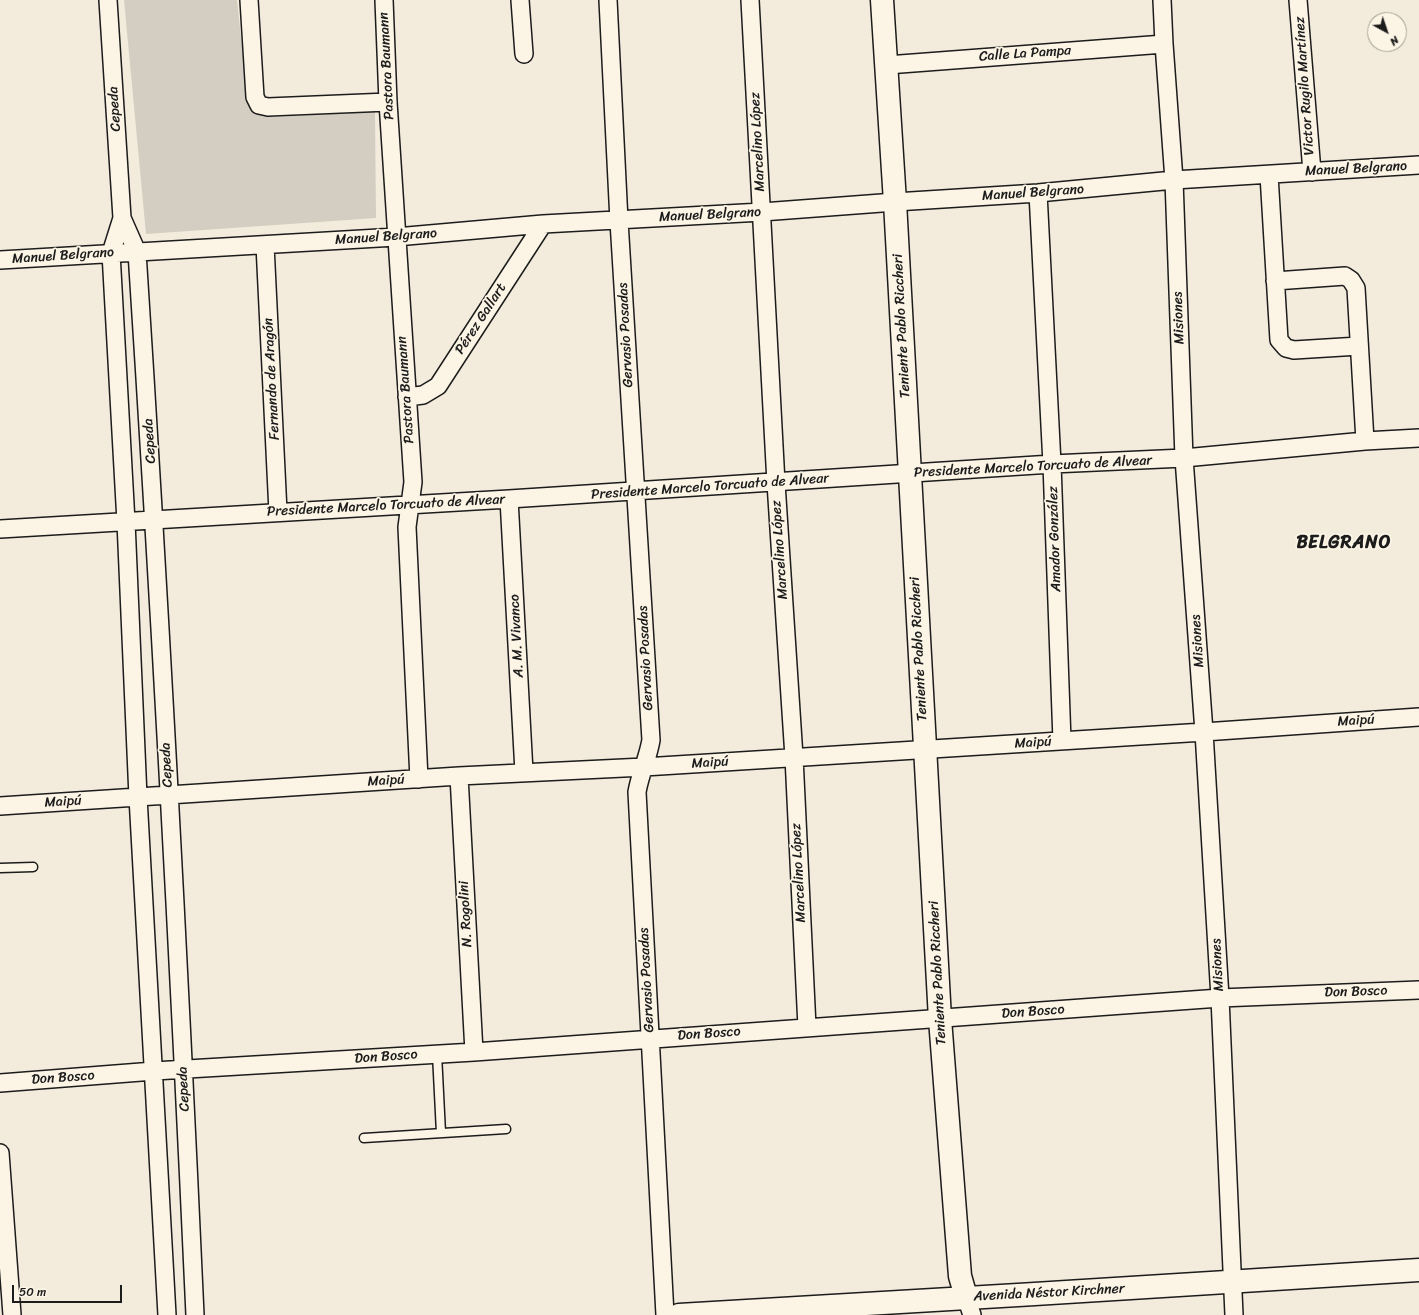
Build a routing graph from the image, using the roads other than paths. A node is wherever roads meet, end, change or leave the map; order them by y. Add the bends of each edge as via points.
1 (108, 0) edge
2 (249, 0) edge
3 (384, 0) edge
4 (520, 0) edge
5 (608, 0) edge
6 (750, 0) edge
7 (882, 0) edge
8 (1162, 0) edge
9 (1298, 0) edge
10 (1164, 44) junction
11 (524, 54) dead end
12 (887, 65) junction
13 (388, 102) junction
14 (1419, 165) edge
15 (1312, 172) junction
16 (1269, 175) junction
17 (1174, 180) junction
18 (1038, 193) junction
19 (895, 202) junction
20 (762, 212) junction
21 (122, 218) junction
22 (619, 221) junction
23 (543, 224) junction
24 (396, 237) junction
25 (265, 245) junction
26 (137, 252) junction
27 (111, 253) junction
28 (0, 260) edge
29 (1275, 281) junction
30 (1359, 346) junction
31 (406, 397) junction
32 (1419, 438) edge
33 (1365, 441) junction
34 (1184, 458) junction
35 (1052, 464) junction
36 (910, 474) junction
37 (776, 483) junction
38 (636, 491) junction
39 (509, 499) junction
40 (410, 505) junction
41 (278, 512) junction
42 (155, 520) junction
43 (126, 522) junction
44 (0, 529) edge
45 (1419, 717) edge
46 (1204, 732) junction
47 (1062, 741) junction
48 (925, 750) junction
49 (794, 757) junction
50 (644, 767) junction
51 (524, 772) junction
52 (459, 776) junction
53 (419, 779) junction
54 (169, 795) junction
55 (138, 797) junction
56 (0, 806) edge
57 (33, 867) dead end
58 (0, 868) edge
59 (1419, 990) edge
60 (1220, 998) junction
61 (940, 1019) junction
62 (807, 1027) junction
63 (650, 1039) junction
64 (474, 1052) junction
65 (437, 1054) junction
66 (184, 1070) junction
67 (154, 1071) junction
68 (0, 1083) edge
69 (506, 1129) dead end
70 (441, 1133) junction
71 (364, 1138) dead end
72 (0, 1153) edge
73 (1419, 1270) edge
74 (1232, 1283) junction
75 (969, 1306) edge
76 (12, 1315) edge
77 (167, 1315) edge
78 (194, 1315) edge
79 (665, 1315) edge
80 (679, 1315) edge
81 (1234, 1315) edge

1 - 21 street, Cepeda
2 - 13 street via 255,97 259,105 268,107
3 - 13 street, Pastora Baumann
4 - 11 street
5 - 22 street, Gervasio Posadas
6 - 20 street, Marcelino López
7 - 12 street, Teniente Pablo Riccheri
8 - 10 street, Misiones
9 - 15 street, Victor Rugilo Martínez
10 - 12 street, Calle La Pampa
10 - 17 street, Misiones
12 - 19 street, Teniente Pablo Riccheri
13 - 24 street, Pastora Baumann
14 - 15 street, Manuel Belgrano
15 - 16 street, Manuel Belgrano
16 - 17 street, Manuel Belgrano
16 - 29 street
17 - 18 street, Manuel Belgrano
17 - 34 street, Misiones
18 - 19 street, Manuel Belgrano
18 - 35 street, Amador González
19 - 20 street, Manuel Belgrano
19 - 36 street, Teniente Pablo Riccheri
20 - 22 street, Manuel Belgrano
20 - 37 street, Marcelino López
21 - 26 street, Cepeda
21 - 27 street, Cepeda
22 - 23 street, Manuel Belgrano
22 - 38 street, Gervasio Posadas
23 - 24 street, Manuel Belgrano
23 - 31 street, Pérez Gallart via 438,386 423,395
24 - 25 street, Manuel Belgrano
24 - 31 street, Pastora Baumann
25 - 26 street, Manuel Belgrano
25 - 41 street, Fernando de Aragón
26 - 27 street, Manuel Belgrano
26 - 42 street, Cepeda
27 - 28 street, Manuel Belgrano
27 - 43 street, Cepeda
29 - 30 street via 1279,340 1286,348 1294,350
29 - 30 street via 1345,276 1351,280 1356,288
30 - 33 street
31 - 40 street, Pastora Baumann via 413,482
32 - 33 street, Presidente Marcelo Torcuato de Alvear
33 - 34 street, Presidente Marcelo Torcuato de Alvear
34 - 35 street, Presidente Marcelo Torcuato de Alvear
34 - 46 street, Misiones
35 - 36 street, Presidente Marcelo Torcuato de Alvear
35 - 47 street, Amador González
36 - 37 street, Presidente Marcelo Torcuato de Alvear
36 - 48 street, Teniente Pablo Riccheri
37 - 38 street, Presidente Marcelo Torcuato de Alvear
37 - 49 street, Marcelino López
38 - 39 street, Presidente Marcelo Torcuato de Alvear
38 - 50 street, Gervasio Posadas via 651,740
39 - 40 street, Presidente Marcelo Torcuato de Alvear
39 - 51 street, A. M. Vivanco
40 - 41 street, Presidente Marcelo Torcuato de Alvear
40 - 53 street, Pastora Baumann via 407,527
41 - 42 street, Presidente Marcelo Torcuato de Alvear
42 - 43 street, Presidente Marcelo Torcuato de Alvear
42 - 54 street, Cepeda
43 - 44 street, Presidente Marcelo Torcuato de Alvear
43 - 55 street, Cepeda
45 - 46 street, Maipú
46 - 47 street, Maipú
46 - 60 street, Misiones
47 - 48 street, Maipú
48 - 49 street, Maipú
48 - 61 street, Teniente Pablo Riccheri
49 - 50 street, Maipú
49 - 62 street, Marcelino López
50 - 51 street, Maipú
50 - 63 street, Gervasio Posadas via 637,792
51 - 52 street, Maipú
52 - 53 street, Maipú
52 - 64 street, N. Rogolini
53 - 54 street, Maipú
54 - 55 street, Maipú
54 - 66 street, Cepeda
55 - 56 street, Maipú
55 - 67 street, Cepeda
57 - 58 lane
59 - 60 street, Don Bosco
60 - 61 street, Don Bosco
60 - 74 street, Misiones
61 - 62 street, Don Bosco
61 - 75 street, Teniente Pablo Riccheri via 960,1276
62 - 63 street, Don Bosco
63 - 64 street, Don Bosco
63 - 79 street, Gervasio Posadas
64 - 65 street, Don Bosco
65 - 66 street, Don Bosco
65 - 70 lane
66 - 67 street, Don Bosco
66 - 78 street, Cepeda
67 - 68 street, Don Bosco
67 - 77 street, Cepeda
69 - 70 lane
70 - 71 lane
72 - 76 street
73 - 74 street, Avenida Néstor Kirchner
74 - 75 street, Avenida Néstor Kirchner
74 - 81 street, Misiones
75 - 80 street, Avenida Néstor Kirchner

